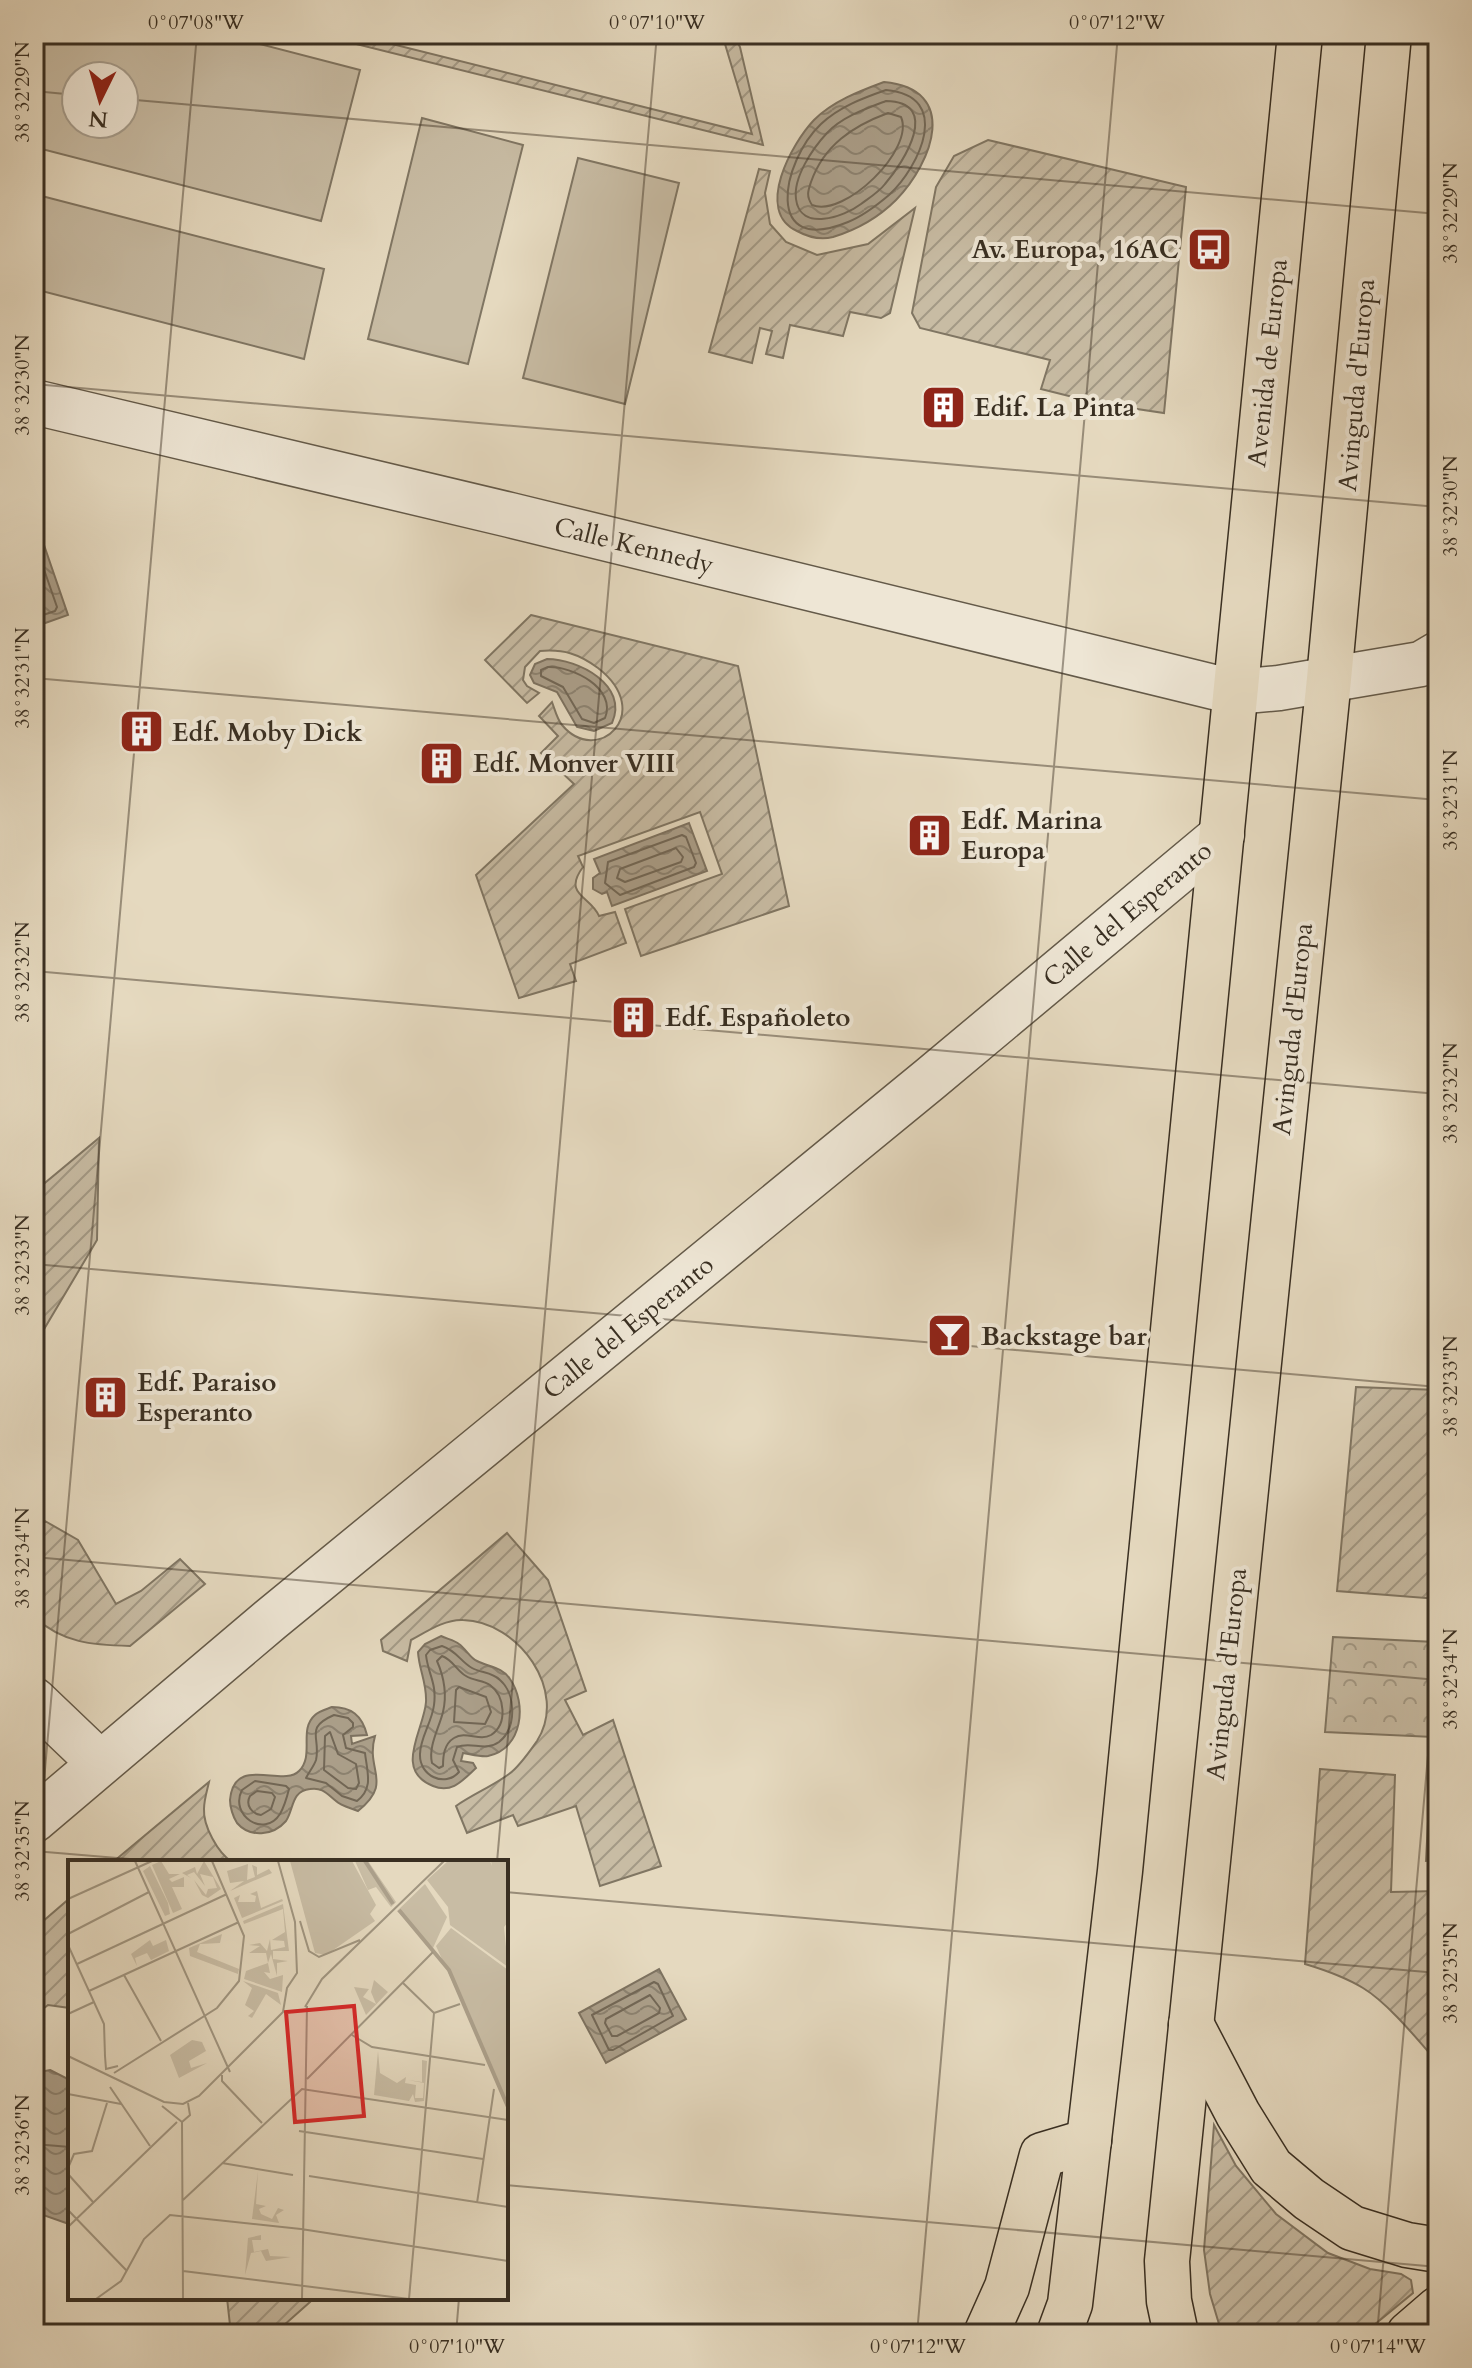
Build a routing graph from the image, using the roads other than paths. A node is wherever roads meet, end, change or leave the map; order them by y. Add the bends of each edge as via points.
1 (1300, 34) edge
2 (1389, 34) edge
3 (34, 402) edge
4 (1438, 654) edge
5 (1329, 679) junction
6 (1234, 692) junction
7 (1222, 835) junction
8 (34, 1700) edge
9 (100, 1763) junction
10 (34, 1820) edge
11 (1191, 2024) junction
12 (1089, 2141) junction
13 (1438, 2250) edge
14 (1438, 2309) edge
15 (986, 2334) edge
16 (1059, 2334) edge
17 (1176, 2334) edge
18 (1409, 2334) edge

1 - 6 main road, Avenida de Europa
2 - 5 main road, Avinguda d'Europa
3 - 6 street, Calle Kennedy
4 - 5 street via 1421,664
5 - 6 street
5 - 11 main road, Avinguda d'Europa
6 - 7 main road
7 - 9 street, Calle del Esperanto
7 - 12 main road
8 - 9 street
9 - 10 street, Calle del Esperanto
11 - 13 main road via 1271,2167 1352,2228
11 - 17 main road, Avinguda d'Europa via 1167,2261
12 - 15 main road via 1042,2155 1007,2287
12 - 16 main road via 1070,2304
14 - 18 main road

